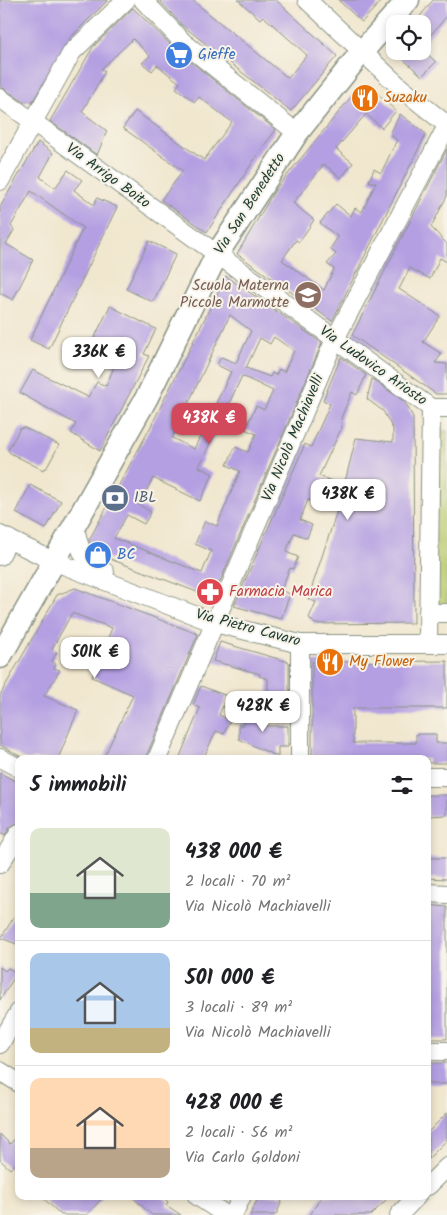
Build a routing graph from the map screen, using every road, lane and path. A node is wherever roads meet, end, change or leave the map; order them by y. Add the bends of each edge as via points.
1 (126, 0) edge
2 (143, 0) edge
3 (307, 0) edge
4 (408, 0) edge
5 (362, 51) junction
6 (0, 98) edge
7 (34, 122) junction
8 (447, 125) edge
9 (297, 133) junction
10 (0, 181) edge
11 (217, 254) junction
12 (335, 339) junction
13 (439, 408) edge
14 (75, 527) junction
15 (4, 537) edge
16 (0, 556) edge
17 (53, 561) junction
18 (114, 584) junction
19 (428, 613) junction
20 (447, 613) edge
21 (215, 623) junction
22 (300, 644) junction
23 (428, 644) junction
24 (447, 644) edge
25 (0, 657) edge
26 (159, 755) edge
27 (300, 755) edge
28 (0, 758) edge
29 (15, 766) edge
30 (447, 777) edge
31 (431, 778) edge
32 (15, 840) edge
33 (0, 864) edge
34 (431, 893) edge
35 (447, 894) edge
36 (15, 1019) edge
37 (0, 1044) edge
38 (431, 1051) edge
39 (447, 1051) edge
40 (0, 1071) edge
41 (15, 1080) edge
42 (447, 1167) edge
43 (431, 1183) edge
44 (203, 1200) edge
45 (240, 1200) edge
46 (413, 1200) edge
47 (226, 1215) edge
48 (233, 1215) edge
49 (398, 1215) edge

1 - 7 street via 72,52
2 - 9 street via 183,42
3 - 5 street
4 - 5 main road, Via San Benedetto
5 - 8 street
5 - 9 main road, Via San Benedetto
6 - 7 street, Via Arrigo Boito
7 - 10 street
7 - 11 street, Via Arrigo Boito
8 - 12 street, Via Nicolò Machiavelli
9 - 11 main road, Via San Benedetto
11 - 12 street, Via Ludovico Ariosto
11 - 14 main road, Via San Benedetto via 148,397
12 - 13 street, Via Ludovico Ariosto
12 - 21 street, Via Nicolò Machiavelli
13 - 19 street
14 - 17 main road, Via San Benedetto
14 - 18 street, Via Pietro Cavaro via 81,553 94,567 108,573
15 - 16 street
15 - 17 street, Via Pietro Cavaro
17 - 18 street, Via Pietro Cavaro
17 - 25 main road, Via San Benedetto
18 - 21 street, Via Pietro Cavaro
19 - 20 street
19 - 23 street
21 - 22 street, Via Pietro Cavaro
21 - 26 street, Via Nicolò Machiavelli
22 - 23 street, Via Pietro Cavaro
22 - 27 street
23 - 24 street, Via Pietro Cavaro
28 - 29 street
30 - 31 street
32 - 33 street
34 - 35 street
36 - 37 street
38 - 39 street
40 - 41 street
42 - 43 street
44 - 47 street
45 - 48 street
46 - 49 street

